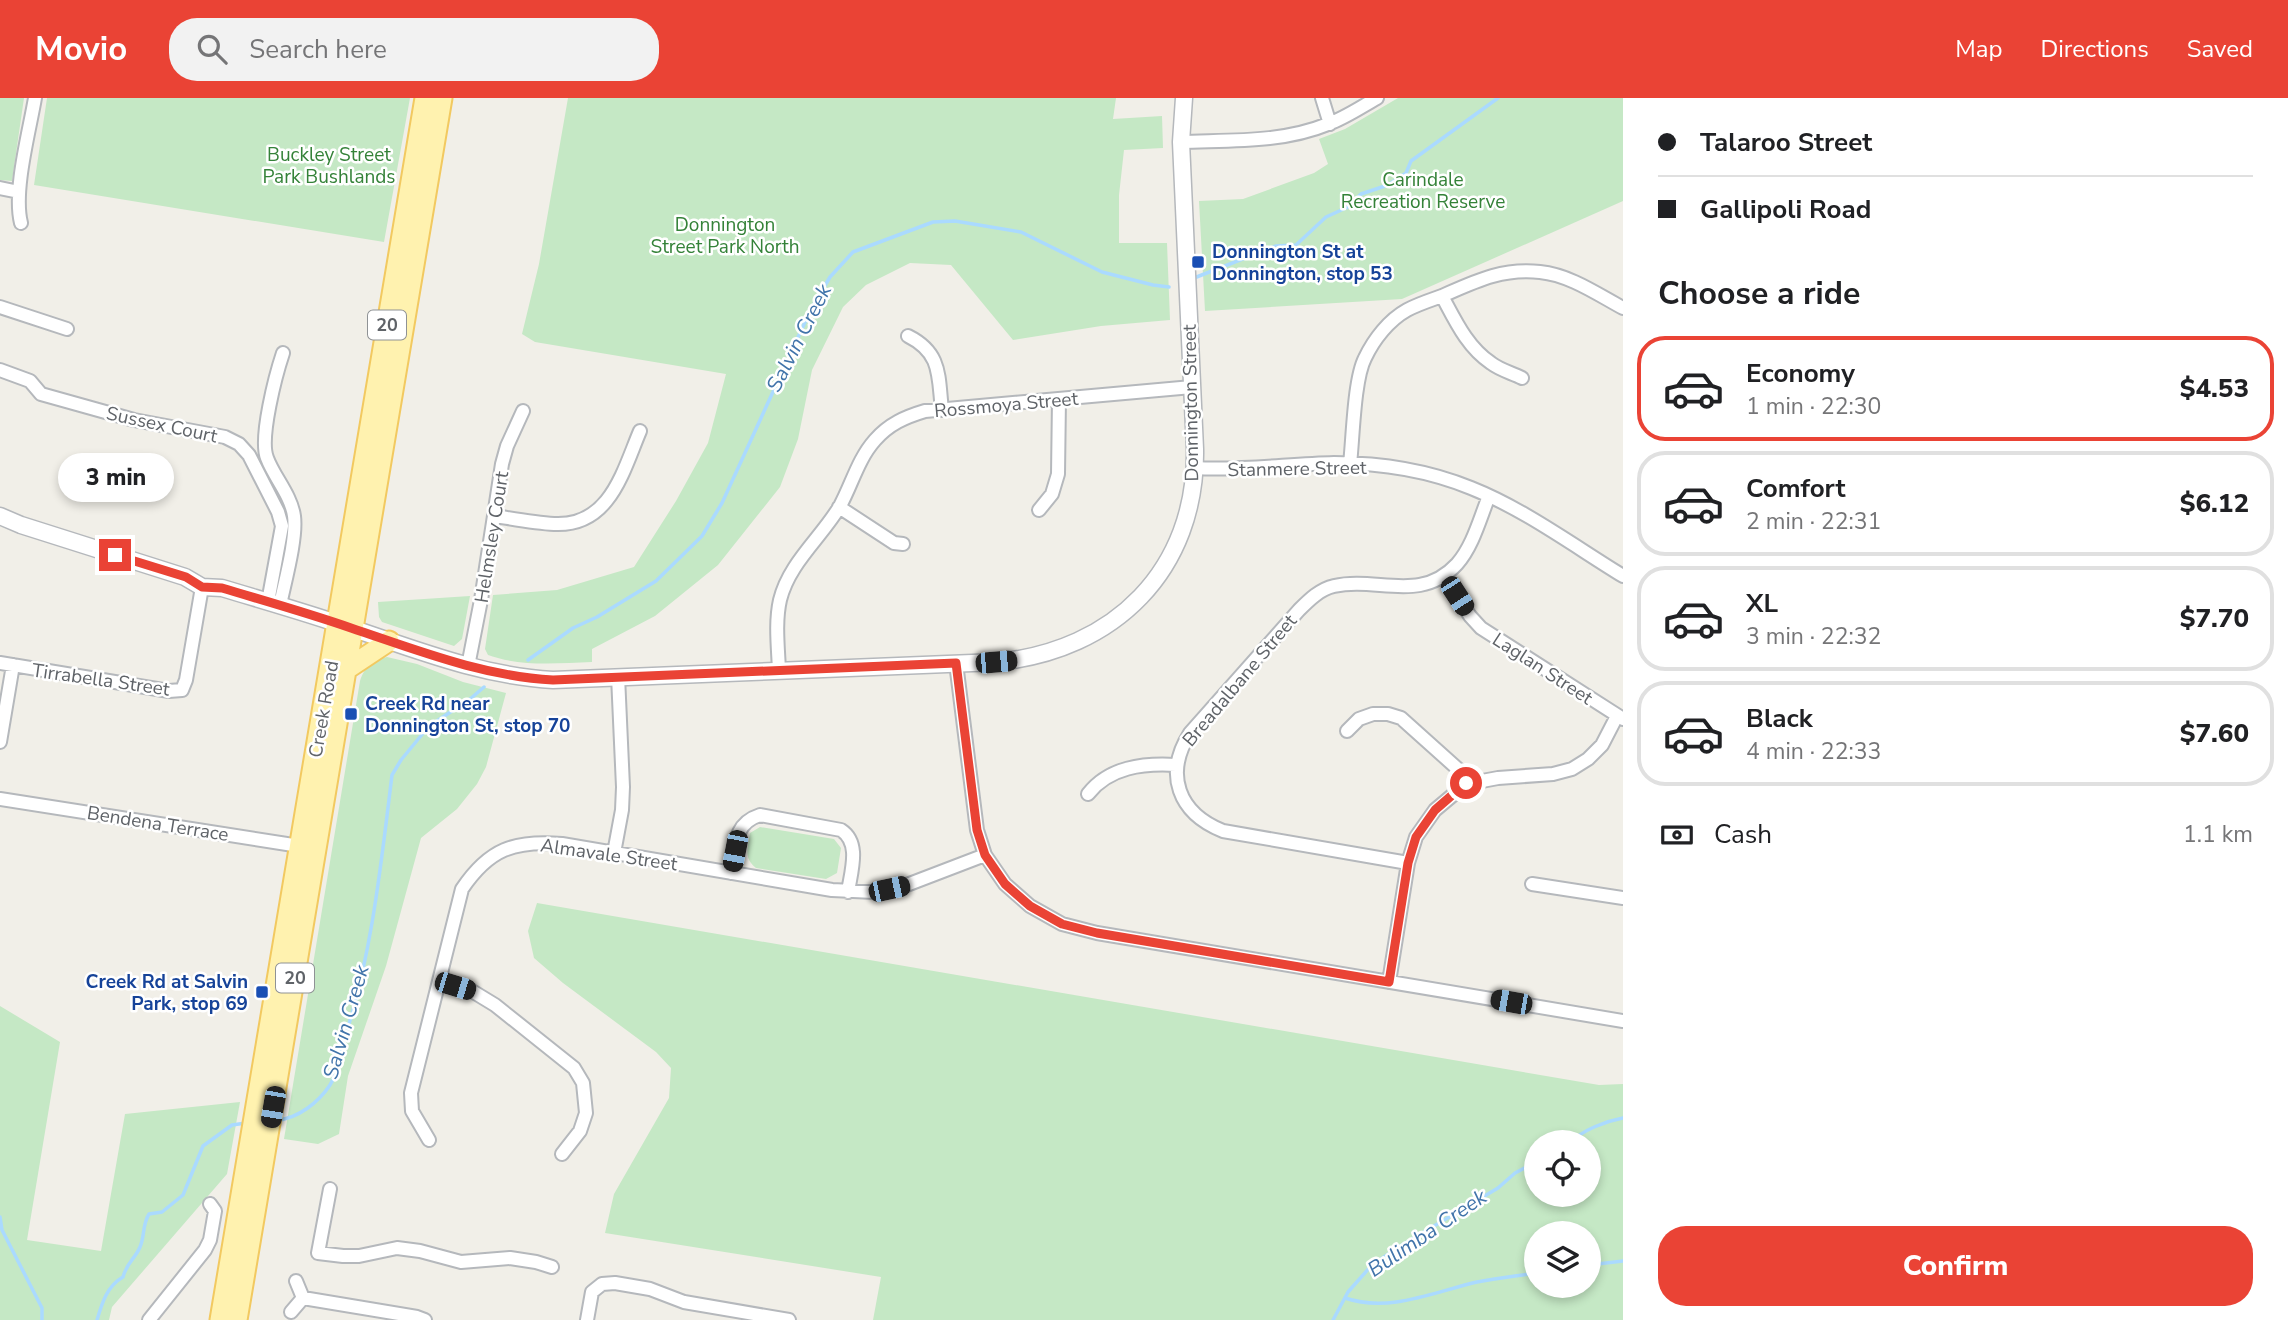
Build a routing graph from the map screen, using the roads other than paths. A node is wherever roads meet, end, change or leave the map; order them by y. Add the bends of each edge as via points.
1 (35, 98) edge
2 (425, 98) edge
3 (442, 98) edge
4 (1184, 98) edge
5 (1322, 98) edge
6 (1377, 98) edge
7 (1330, 124) junction
8 (1181, 142) junction
9 (0, 188) edge
10 (19, 192) junction
11 (22, 223) dead end
12 (1441, 296) junction
13 (0, 307) edge
14 (1623, 308) edge
15 (67, 329) dead end
16 (908, 336) dead end
17 (283, 353) dead end
18 (0, 370) edge
19 (1522, 378) dead end
20 (1192, 387) junction
21 (1059, 399) junction
22 (942, 410) junction
23 (523, 411) dead end
24 (639, 431) dead end
25 (1350, 464) junction
26 (1195, 468) junction
27 (1489, 496) junction
28 (839, 507) junction
29 (1039, 510) dead end
30 (0, 516) edge
31 (495, 516) junction
32 (288, 527) junction
33 (903, 544) dead end
34 (1444, 576) junction
35 (1623, 576) edge
36 (202, 587) junction
37 (274, 603) junction
38 (345, 626) junction
39 (388, 641) junction
40 (956, 663) junction
41 (7, 664) edge
42 (468, 666) junction
43 (347, 669) junction
44 (779, 670) junction
45 (618, 676) junction
46 (1620, 718) edge
47 (1348, 731) dead end
48 (0, 742) edge
49 (1176, 765) junction
50 (1466, 783) junction
51 (1088, 794) dead end
52 (0, 799) edge
53 (308, 848) junction
54 (614, 853) junction
55 (985, 855) junction
56 (1408, 863) junction
57 (731, 873) junction
58 (1532, 884) dead end
59 (848, 892) junction
60 (1623, 898) edge
61 (439, 981) junction
62 (1389, 982) junction
63 (1623, 1021) edge
64 (259, 1133) junction
65 (429, 1140) dead end
66 (562, 1154) dead end
67 (330, 1189) dead end
68 (209, 1204) dead end
69 (552, 1267) dead end
70 (296, 1281) dead end
71 (303, 1298) junction
72 (291, 1312) dead end
73 (149, 1320) edge
74 (220, 1320) edge
75 (237, 1320) edge
76 (425, 1320) edge
77 (587, 1320) edge
78 (789, 1320) edge

1 - 10 street
2 - 38 main road, Creek Road / 20
3 - 38 main road, Creek Road / 20
4 - 8 street, Donnington Street
5 - 7 street
6 - 7 street
7 - 8 street via 1269,138
8 - 20 street, Donnington Street
9 - 10 street
10 - 11 street
12 - 14 street via 1491,274 1541,272 1569,279
12 - 19 street via 1475,350
12 - 25 street via 1407,310 1387,326 1363,360
13 - 15 street
16 - 22 street via 922,343 937,364
17 - 32 street via 264,441 266,456 290,503
18 - 32 street, Sussex Court via 30,381 41,394 239,444
20 - 21 street, Rossmoya Street
20 - 26 street, Donnington Street
21 - 22 street, Rossmoya Street
21 - 29 street via 1058,474 1052,494
22 - 28 street, Rossmoya Street via 925,411 889,426 873,441
23 - 31 street, Helmsley Court via 502,464
24 - 31 street via 616,489 594,513 556,524
25 - 26 street, Stanmere Street
25 - 27 street, Stanmere Street via 1413,470
26 - 40 street, Donnington Street via 1179,538 1149,588 1112,622 1054,652 1025,659
27 - 34 street via 1466,551
27 - 35 street, Stanmere Street
28 - 33 street via 894,543
28 - 44 street, Rossmoya Street via 784,588 779,602
30 - 36 street, Donnington Street via 186,577
31 - 42 street, Helmsley Court
32 - 37 street
34 - 46 street, Laglan Street via 1480,628
34 - 49 street, Breadalbane Street via 1414,586 1332,586 1314,595 1196,725 1180,748
36 - 37 street, Donnington Street
36 - 41 street, Tirrabella Street via 181,690
37 - 38 street, Donnington Street
38 - 39 street, Donnington Street
38 - 43 main road, Creek Road / 20
38 - 53 main road, Creek Road / 20
39 - 42 street, Donnington Street
39 - 43 main road
40 - 44 street, Donnington Street
40 - 55 street via 977,830
41 - 48 street
42 - 45 street, Donnington Street via 536,679
43 - 53 main road, Creek Road / 20
44 - 45 street, Donnington Street
45 - 54 street via 623,787
46 - 50 street via 1602,745 1572,769
47 - 50 street via 1359,719 1373,714 1401,718 1459,770
49 - 51 street via 1132,766 1097,782
49 - 56 street, Breadalbane Street via 1186,805 1210,826
50 - 56 street via 1435,810 1416,837
52 - 53 street, Bendena Terrace
53 - 64 main road, Creek Road / 20
54 - 57 street, Almavale Street
54 - 61 street, Almavale Street via 538,842 495,854 476,868 463,889
55 - 59 street, Almavale Street via 904,886
55 - 62 street via 1005,884 1030,906 1062,924
56 - 62 street
57 - 59 street, Almavale Street
57 - 59 street via 739,829 760,816 849,835 853,845
58 - 60 street
61 - 65 street, Almavale Street via 411,1093 412,1111
61 - 66 street via 472,991 495,1005 574,1068 583,1083 586,1112 580,1131
62 - 63 street
64 - 74 main road, Creek Road / 20
64 - 75 main road, Creek Road / 20
67 - 69 street via 318,1253 359,1255 397,1248 461,1262 510,1258
68 - 73 street via 215,1211 205,1250
70 - 71 street
71 - 72 street
71 - 76 street
77 - 78 street via 592,1292 602,1284 615,1283 650,1289 684,1302

